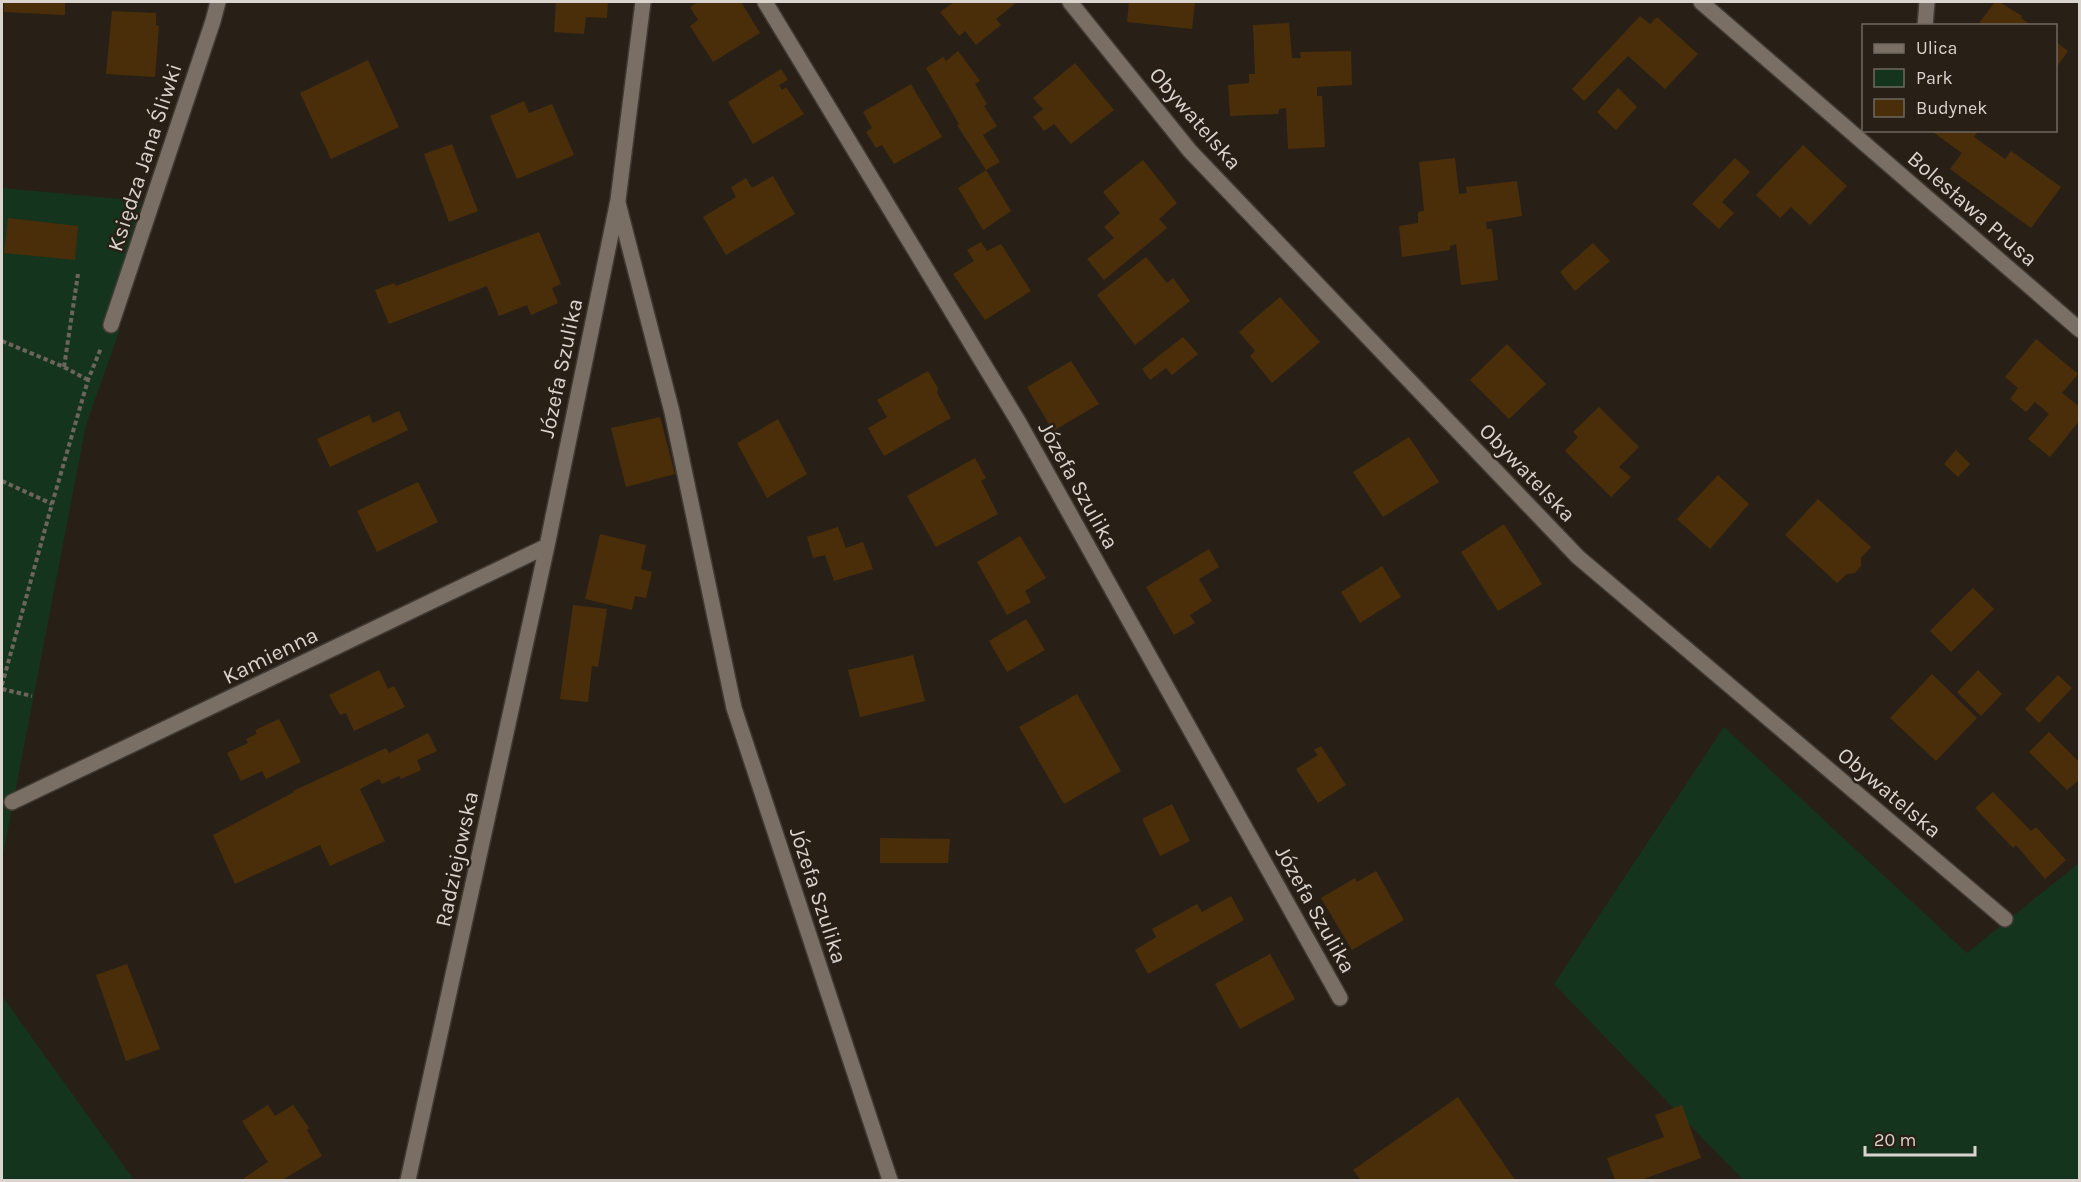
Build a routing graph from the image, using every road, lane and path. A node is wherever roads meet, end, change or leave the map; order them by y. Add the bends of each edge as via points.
1 (218, 2) edge
2 (643, 2) edge
3 (765, 2) edge
4 (1070, 2) edge
5 (1701, 2) edge
6 (1927, 2) edge
7 (1925, 24) edge
8 (618, 200) junction
9 (78, 274) dead end
10 (111, 325) joint
11 (2079, 330) edge
12 (2, 341) edge
13 (64, 368) junction
14 (88, 380) junction
15 (2, 481) edge
16 (51, 504) junction
17 (547, 546) junction
18 (2, 687) edge
19 (32, 696) dead end
20 (12, 802) dead end
21 (2005, 919) dead end
22 (1341, 998) dead end
23 (408, 1180) edge
24 (890, 1180) edge

1 - 10 street, Księdza Jana Śliwki
2 - 8 street, Józefa Szulika
3 - 22 street, Józefa Szulika via 1018,421
4 - 21 street, Obywatelska via 1190,151 1578,558
5 - 11 street, Bolesława Prusa
6 - 7 street
8 - 17 street, Józefa Szulika
8 - 24 street, Józefa Szulika via 672,412 734,708
9 - 13 path
10 - 14 path
12 - 13 path
13 - 14 path
14 - 16 path
15 - 16 path
16 - 18 path
17 - 20 street, Kamienna
17 - 23 street, Radziejowska
18 - 19 path

